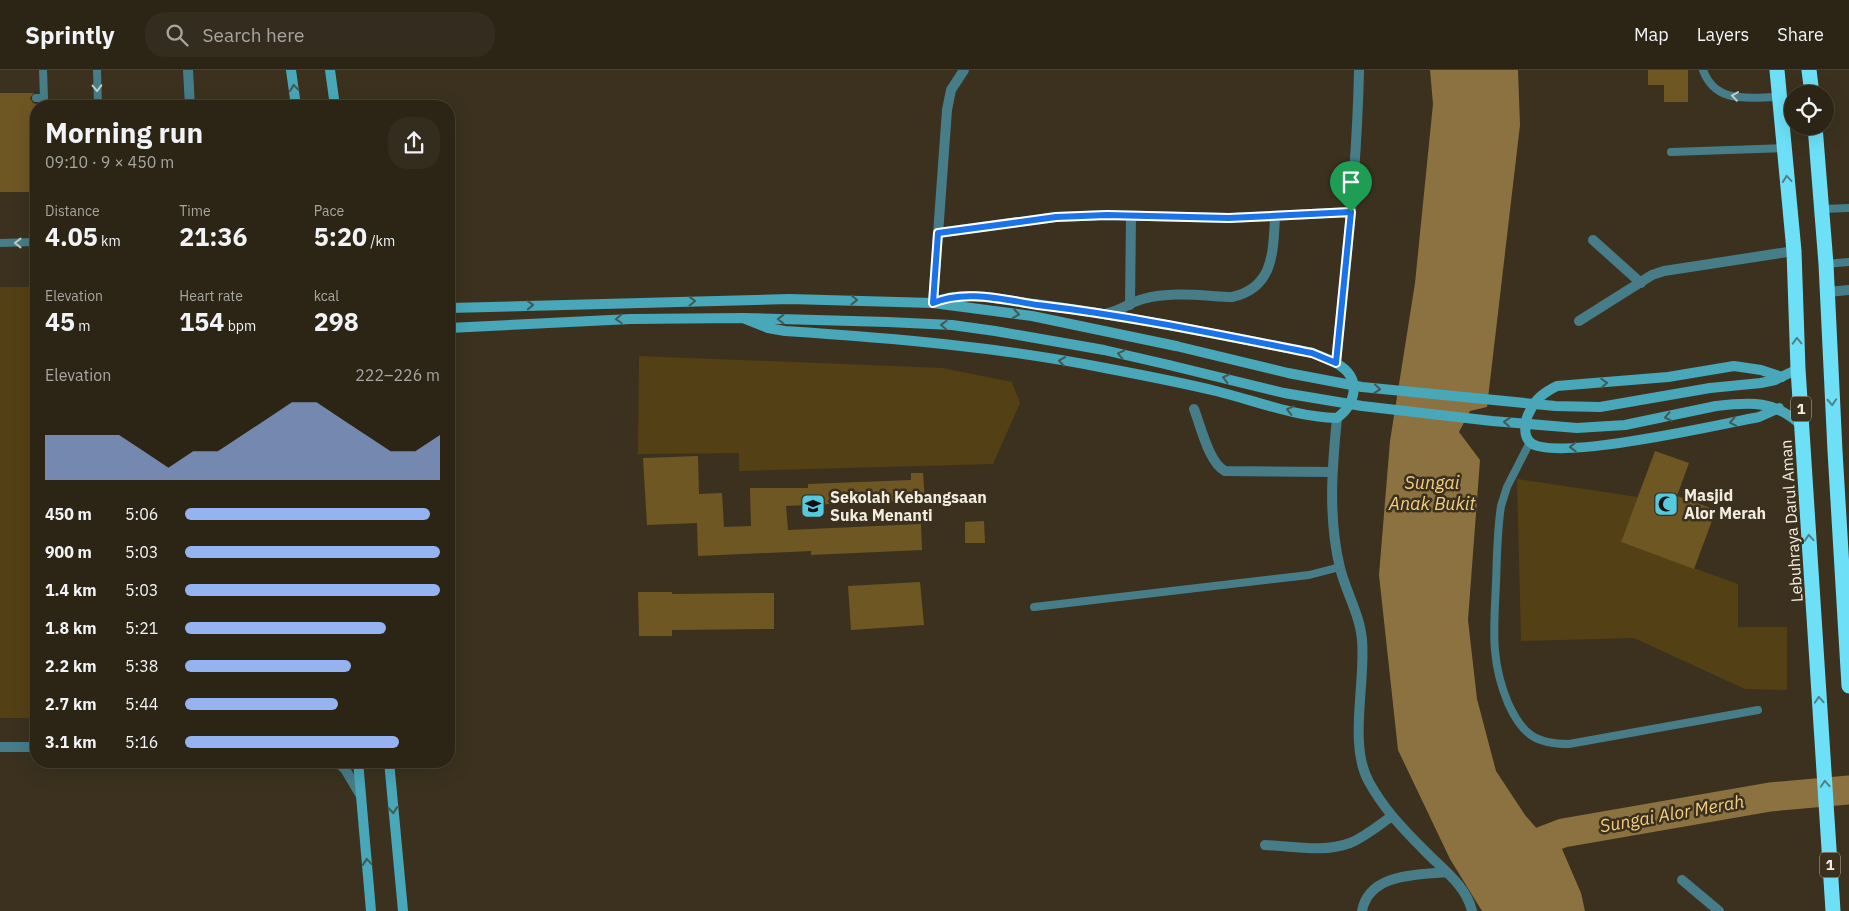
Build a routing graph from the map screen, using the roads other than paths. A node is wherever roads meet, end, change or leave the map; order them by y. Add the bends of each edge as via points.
1 (43, 70) edge
2 (97, 70) edge
3 (188, 70) edge
4 (291, 70) edge
5 (330, 70) edge
6 (964, 70) edge
7 (1359, 70) edge
8 (1704, 70) edge
9 (1777, 70) edge
10 (1809, 70) edge
11 (1811, 85) edge
12 (1779, 97) junction
13 (36, 98) dead end
14 (98, 100) edge
15 (190, 100) edge
16 (295, 100) edge
17 (334, 100) edge
18 (1816, 135) edge
19 (1784, 148) junction
20 (1671, 152) dead end
21 (1849, 208) edge
22 (1822, 209) junction
23 (1351, 212) junction
24 (1131, 216) junction
25 (1274, 217) junction
26 (938, 233) junction
27 (1593, 240) dead end
28 (30, 242) edge
29 (0, 243) edge
30 (1794, 251) junction
31 (1849, 262) edge
32 (1826, 264) junction
33 (1640, 283) junction
34 (1849, 290) edge
35 (1828, 292) junction
36 (455, 301) edge
37 (933, 303) junction
38 (1130, 305) junction
39 (481, 306) junction
40 (455, 308) edge
41 (1108, 313) junction
42 (742, 318) junction
43 (1579, 321) dead end
44 (482, 327) junction
45 (455, 328) edge
46 (455, 334) edge
47 (1336, 363) junction
48 (1798, 369) junction
49 (1782, 377) junction
50 (1780, 408) junction
51 (1194, 410) dead end
52 (1338, 418) junction
53 (1802, 426) junction
54 (1530, 442) junction
55 (1332, 472) junction
56 (1340, 567) junction
57 (1846, 594) edge
58 (1034, 607) dead end
59 (1849, 686) edge
60 (1758, 710) dead end
61 (0, 747) edge
62 (30, 747) edge
63 (344, 768) edge
64 (359, 768) edge
65 (390, 768) edge
66 (361, 796) junction
67 (1392, 816) junction
68 (1265, 845) dead end
69 (1447, 872) junction
70 (1682, 880) dead end
71 (371, 911) edge
72 (403, 911) edge
73 (1362, 911) edge
74 (1472, 911) edge
75 (1719, 911) edge
76 (1833, 911) edge

1 - 13 lane via 44,98
2 -> 14 lane
3 - 15 street
16 -> 4 street
5 - 17 street
6 - 26 street via 951,90 947,110
7 - 23 street
12 -> 8 lane via 1734,98 1722,94 1713,88
9 - 12 highway, Lebuhraya Darul Aman / 1
10 - 11 highway
12 - 19 highway, Lebuhraya Darul Aman / 1
18 - 22 highway, 1
19 - 20 lane
30 -> 19 highway, Lebuhraya Darul Aman / 1
21 - 22 lane
22 - 32 highway, 1
23 - 25 street
23 - 47 street
24 - 25 street
24 - 26 street via 1035,218
24 - 38 street
25 - 38 street via 1273,255 1269,268 1244,295 1156,296
26 - 37 street
27 - 33 street
28 -> 29 lane
30 - 33 street via 1680,267 1652,275
48 -> 30 highway, Lebuhraya Darul Aman / 1
31 - 32 lane
32 - 35 highway, 1
33 - 43 street
34 - 35 street
35 -> 57 highway, 1
36 - 39 street
39 -> 37 street via 789,299
37 - 41 street via 945,298 974,296
37 -> 49 street, bridge via 1032,316 1362,387 1562,406 1600,407 1710,388 1761,383
38 - 41 street
39 - 40 street
41 - 47 street via 1312,353
42 -> 44 street via 631,319
50 -> 42 street, bridge via 1753,404 1716,406 1625,425 1577,428 1492,421 1362,406 1284,392 1104,350 952,325
52 -> 42 street via 1319,417 1215,391 1068,362 908,339 786,331
44 - 45 street
44 - 46 street
47 - 52 street via 1349,374 1354,390 1350,406
48 - 49 street
48 - 53 highway, Lebuhraya Darul Aman / 1
54 -> 49 street via 1525,424 1528,414 1544,392 1557,386 1668,377 1734,366
50 - 53 street
50 -> 54 street via 1759,417 1603,446 1542,447
51 - 55 street via 1214,460 1225,471
52 - 55 street
76 -> 53 highway, Lebuhraya Darul Aman / 1
54 - 60 lane via 1501,506 1493,636 1500,684 1522,729 1542,742 1569,744
55 - 56 street via 1332,514
56 - 58 lane via 1309,575
56 - 67 street via 1361,630 1364,654 1358,732 1362,760 1367,780
57 - 59 highway, 1
61 - 62 street
63 - 66 street
64 - 66 street
65 -> 72 street
71 -> 66 street
67 - 68 street via 1344,845 1315,848
67 - 69 street
69 - 73 street via 1386,882 1368,896
69 - 74 street via 1462,888
70 - 75 street

